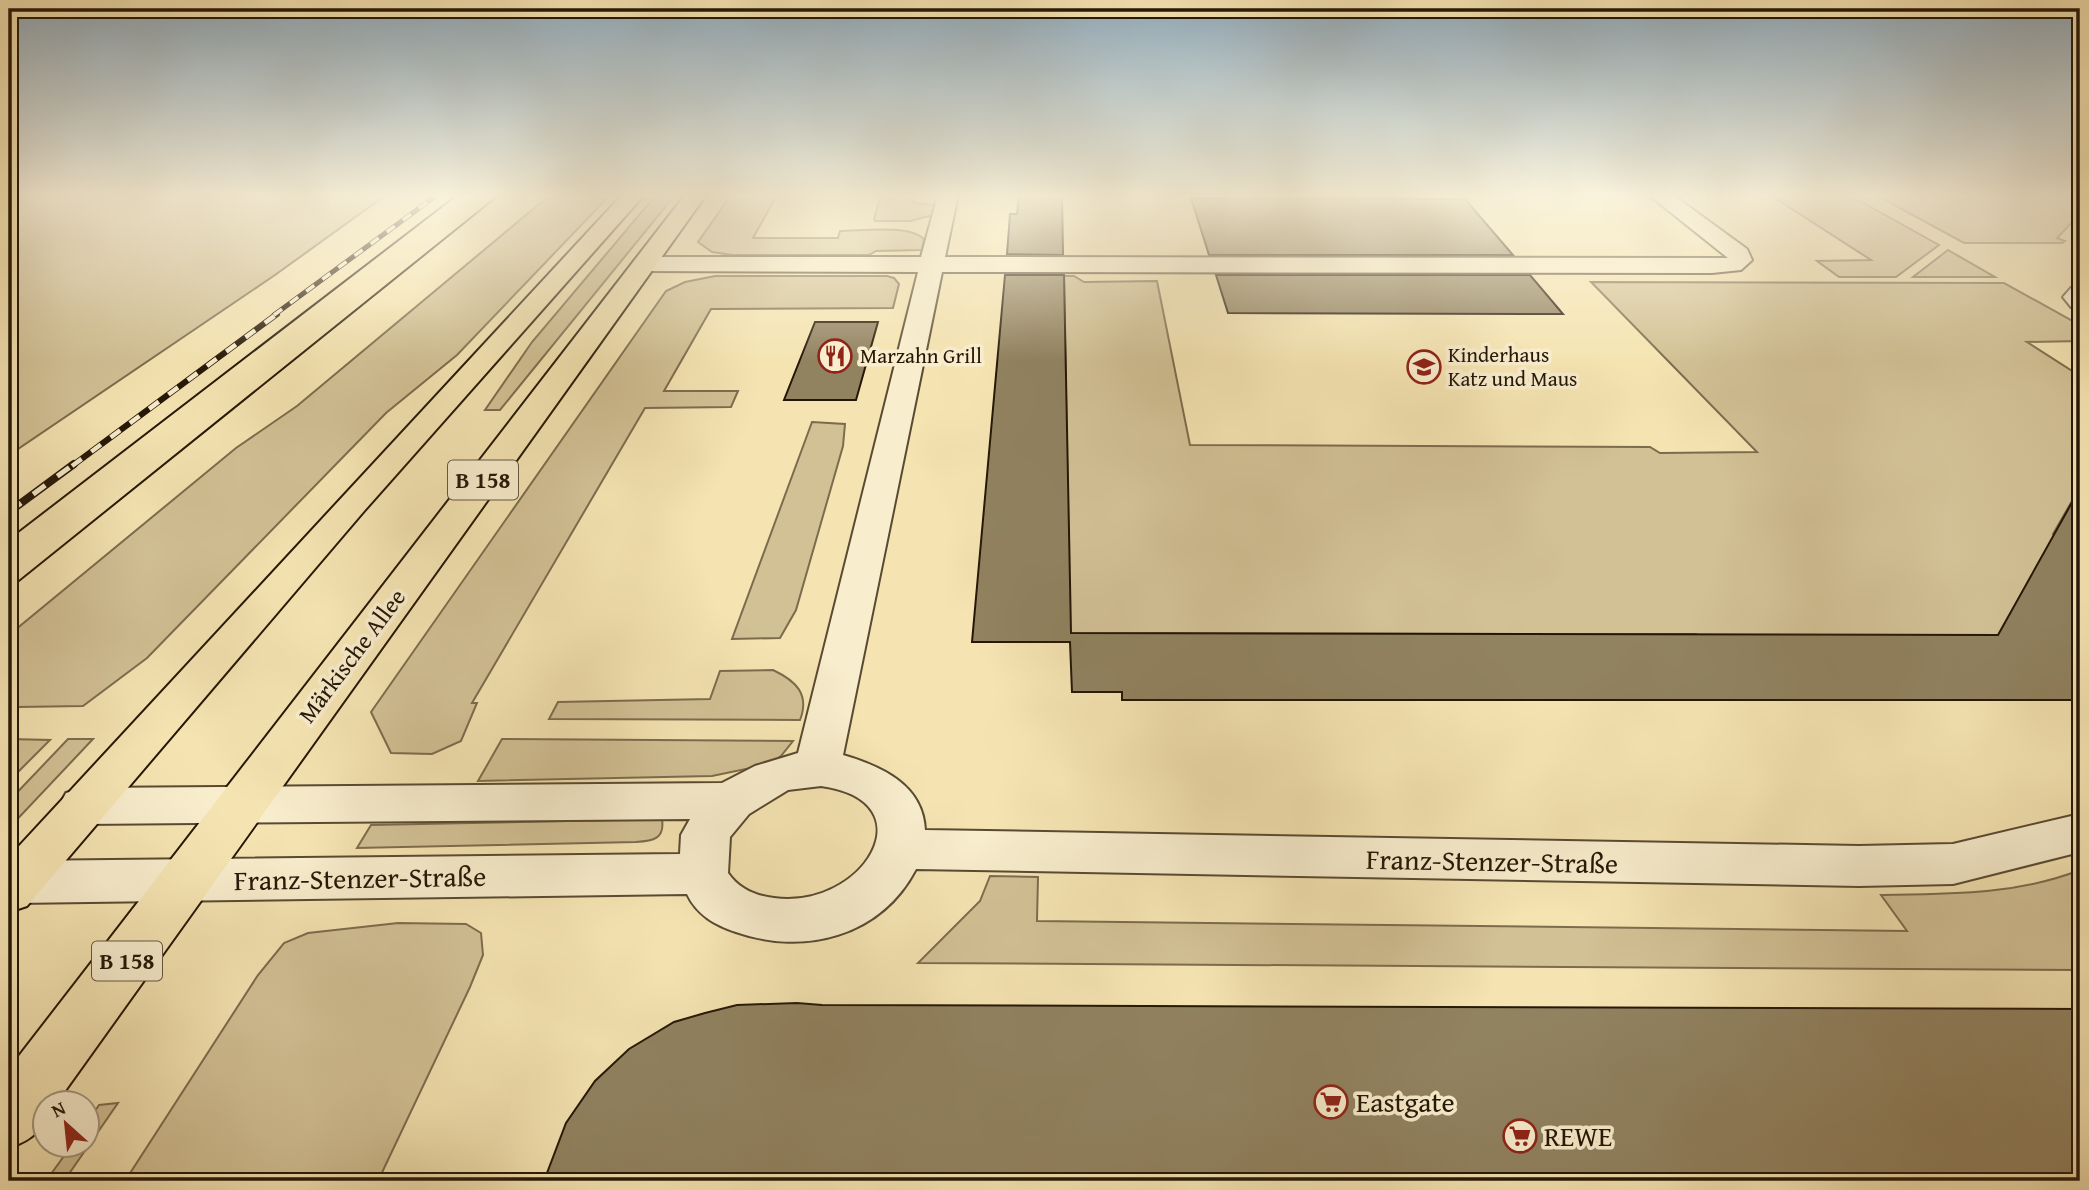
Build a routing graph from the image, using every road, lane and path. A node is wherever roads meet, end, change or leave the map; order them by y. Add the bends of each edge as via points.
1 (583, 251) edge
2 (653, 251) edge
3 (935, 251) edge
4 (1734, 251) edge
5 (643, 264) junction
6 (932, 266) junction
7 (2080, 293) edge
8 (2080, 302) edge
9 (817, 769) junction
10 (732, 801) junction
11 (245, 804) junction
12 (83, 806) junction
13 (2080, 833) edge
14 (901, 849) junction
15 (704, 874) junction
16 (187, 880) junction
17 (13, 886) edge
18 (9, 1118) edge

1 - 12 main road
2 - 5 main road, Märkische Allee / B 158
3 - 6 street
4 - 6 street via 1740,260 1733,265 1712,266
5 - 6 street
5 - 11 main road, Märkische Allee / B 158
6 - 9 street
7 - 8 street via 2076,297
9 - 10 street via 780,774
9 - 14 street via 874,783 893,801 902,824
10 - 11 street
10 - 15 street via 706,836
11 - 12 street
11 - 16 main road, Märkische Allee / B 158
12 - 17 main road
13 - 14 street, Franz-Stenzer-Straße via 1953,864 1859,866
14 - 15 street via 889,872 869,893 841,910 810,920 774,921 741,913 717,897
15 - 16 street, Franz-Stenzer-Straße
16 - 17 street, Franz-Stenzer-Straße
16 - 18 main road, Märkische Allee / B 158

